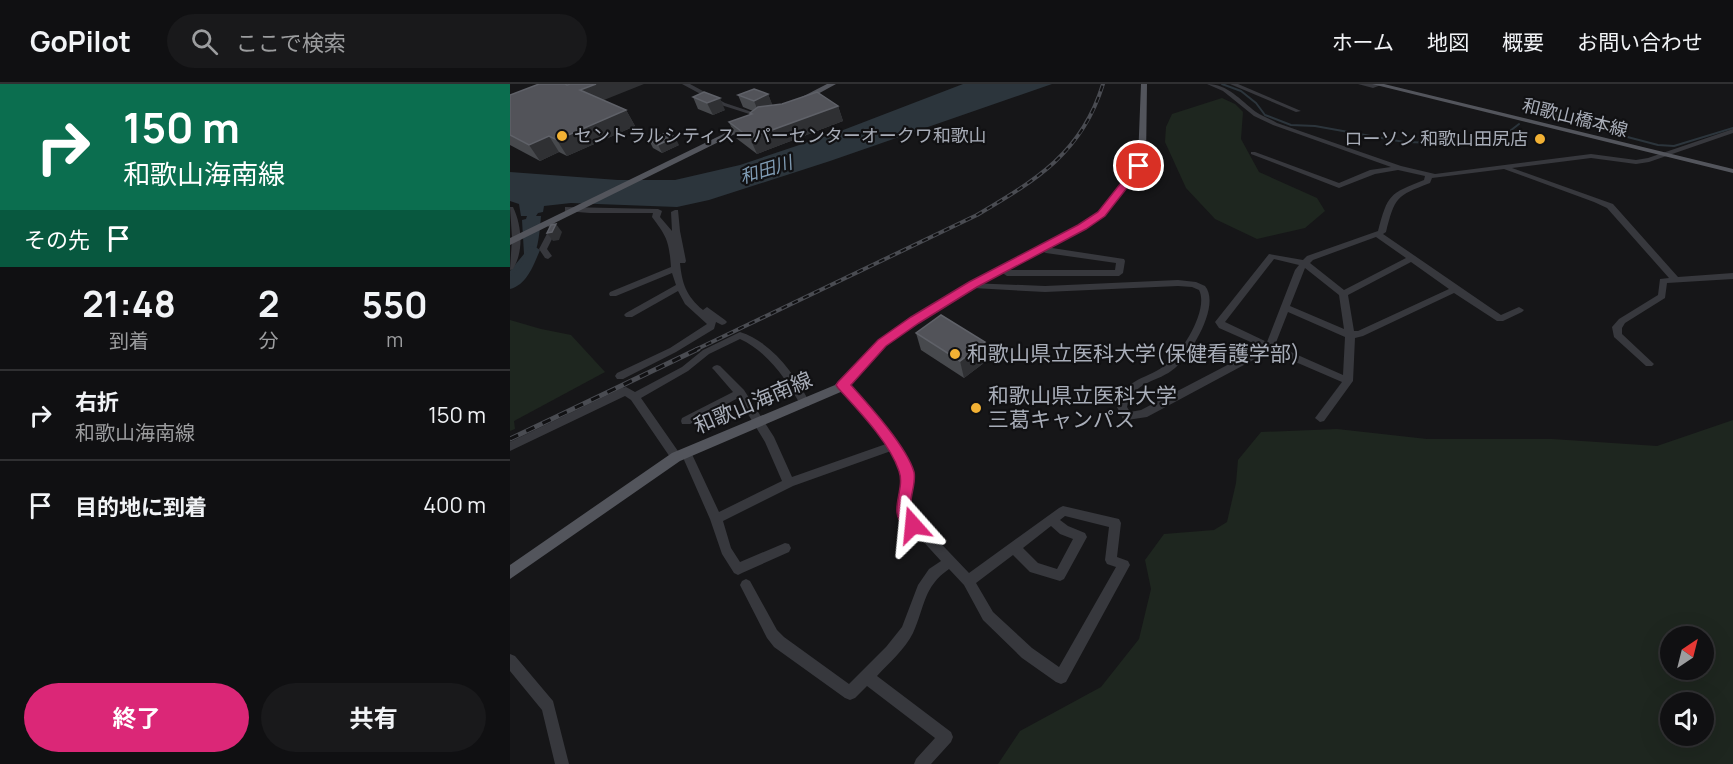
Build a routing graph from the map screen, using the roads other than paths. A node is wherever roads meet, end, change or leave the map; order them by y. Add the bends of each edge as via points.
1 (684, 84) edge
2 (825, 84) edge
3 (833, 84) edge
4 (1144, 84) edge
5 (1210, 84) edge
6 (1361, 84) edge
7 (1376, 84) edge
8 (1388, 84) edge
9 (1231, 87) edge
10 (1298, 111) dead end
11 (767, 114) joint
12 (1733, 131) edge
13 (1253, 153) dead end
14 (1669, 154) junction
15 (1399, 168) junction
16 (1503, 168) junction
17 (1733, 169) edge
18 (1429, 176) junction
19 (510, 208) edge
20 (575, 208) junction
21 (675, 212) dead end
22 (548, 222) junction
23 (1377, 234) junction
24 (515, 237) edge
25 (1042, 248) junction
26 (548, 256) dead end
27 (1411, 258) junction
28 (1304, 263) junction
29 (510, 267) edge
30 (676, 268) junction
31 (1002, 270) junction
32 (1733, 276) edge
33 (1674, 279) junction
34 (973, 285) junction
35 (681, 286) junction
36 (1455, 289) junction
37 (613, 294) dead end
38 (1342, 294) junction
39 (1284, 307) junction
40 (1519, 310) dead end
41 (629, 315) dead end
42 (722, 322) dead end
43 (1350, 335) junction
44 (1270, 347) junction
45 (1649, 364) dead end
46 (717, 368) dead end
47 (620, 376) dead end
48 (1348, 381) junction
49 (843, 385) junction
50 (740, 393) junction
51 (635, 397) junction
52 (805, 403) junction
53 (1320, 418) dead end
54 (758, 421) junction
55 (686, 422) dead end
56 (892, 446) junction
57 (510, 447) edge
58 (681, 455) junction
59 (789, 483) junction
60 (716, 519) junction
61 (1051, 519) junction
62 (1014, 547) junction
63 (785, 548) dead end
64 (948, 563) junction
65 (510, 573) edge
66 (968, 581) junction
67 (746, 585) dead end
68 (510, 661) edge
69 (867, 676) junction
70 (562, 764) edge
71 (921, 764) edge

1 - 11 street via 723,104
2 - 3 main road via 795,100
4 - 25 main road, 和歌山海南線 via 1139,166 1102,214
5 - 9 street
6 - 7 street
7 - 14 main road, 和歌山橋本線
8 - 14 main road, 和歌山橋本線
9 - 10 street
9 - 15 street via 1256,115
11 - 20 main road
12 - 14 street
13 - 15 street via 1339,186 1373,172
14 - 16 street via 1636,162 1591,156
14 - 17 main road, 和歌山橋本線
15 - 18 street
16 - 18 street
16 - 33 street via 1610,206
18 - 23 street via 1427,181 1400,192 1389,205 1382,232
19 - 24 street
20 - 22 main road
20 - 30 street via 658,211 656,217 669,232
21 - 42 street via 672,226 681,243 685,282 692,297
22 - 24 main road
22 - 26 street via 554,227 543,249
23 - 27 street
23 - 28 street
24 - 29 street via 517,252
25 - 31 main road, 和歌山海南線
25 - 31 street via 1121,261 1119,273
27 - 36 street
27 - 38 street
28 - 38 street
28 - 39 street
28 - 44 street via 1272,256 1220,322
30 - 35 street
30 - 37 street
31 - 34 main road, 和歌山海南線
32 - 33 street
33 - 45 street via 1663,281 1662,296 1617,327 1617,335
34 - 44 street via 1045,289 1178,283 1199,286 1205,291 1207,301 1188,346 1171,367 1126,394 1122,407 1127,416 1143,414
34 - 49 main road, 和歌山海南線 via 882,343
35 - 41 street
35 - 47 street via 688,302 712,322 711,327
36 - 40 street via 1500,319
36 - 43 street via 1360,334
38 - 43 street
39 - 43 street
39 - 44 street
43 - 48 street
44 - 48 street
46 - 50 street
48 - 53 street
49 - 52 main road, 和歌山海南線
49 - 56 street
50 - 54 street
50 - 55 street
51 - 52 street via 686,369 706,352 740,336 753,340
51 - 57 street via 626,391
51 - 58 street
52 - 54 main road, 和歌山海南線
54 - 58 main road, 和歌山海南線
54 - 59 street
56 - 59 street
56 - 64 street via 908,481 903,508 906,518
58 - 60 street
58 - 65 main road, 和歌山海南線
59 - 60 street
60 - 63 street via 726,550 738,569
61 - 62 street
61 - 62 street via 1081,537 1060,575 1034,567
61 - 66 street via 1063,511 1115,523 1111,560 1124,565 1061,677 1027,653 988,616
62 - 66 street
64 - 66 street
64 - 69 street via 933,573 922,589 907,631
67 - 69 street via 779,642 850,693
68 - 70 street via 548,706
69 - 71 street via 946,737

